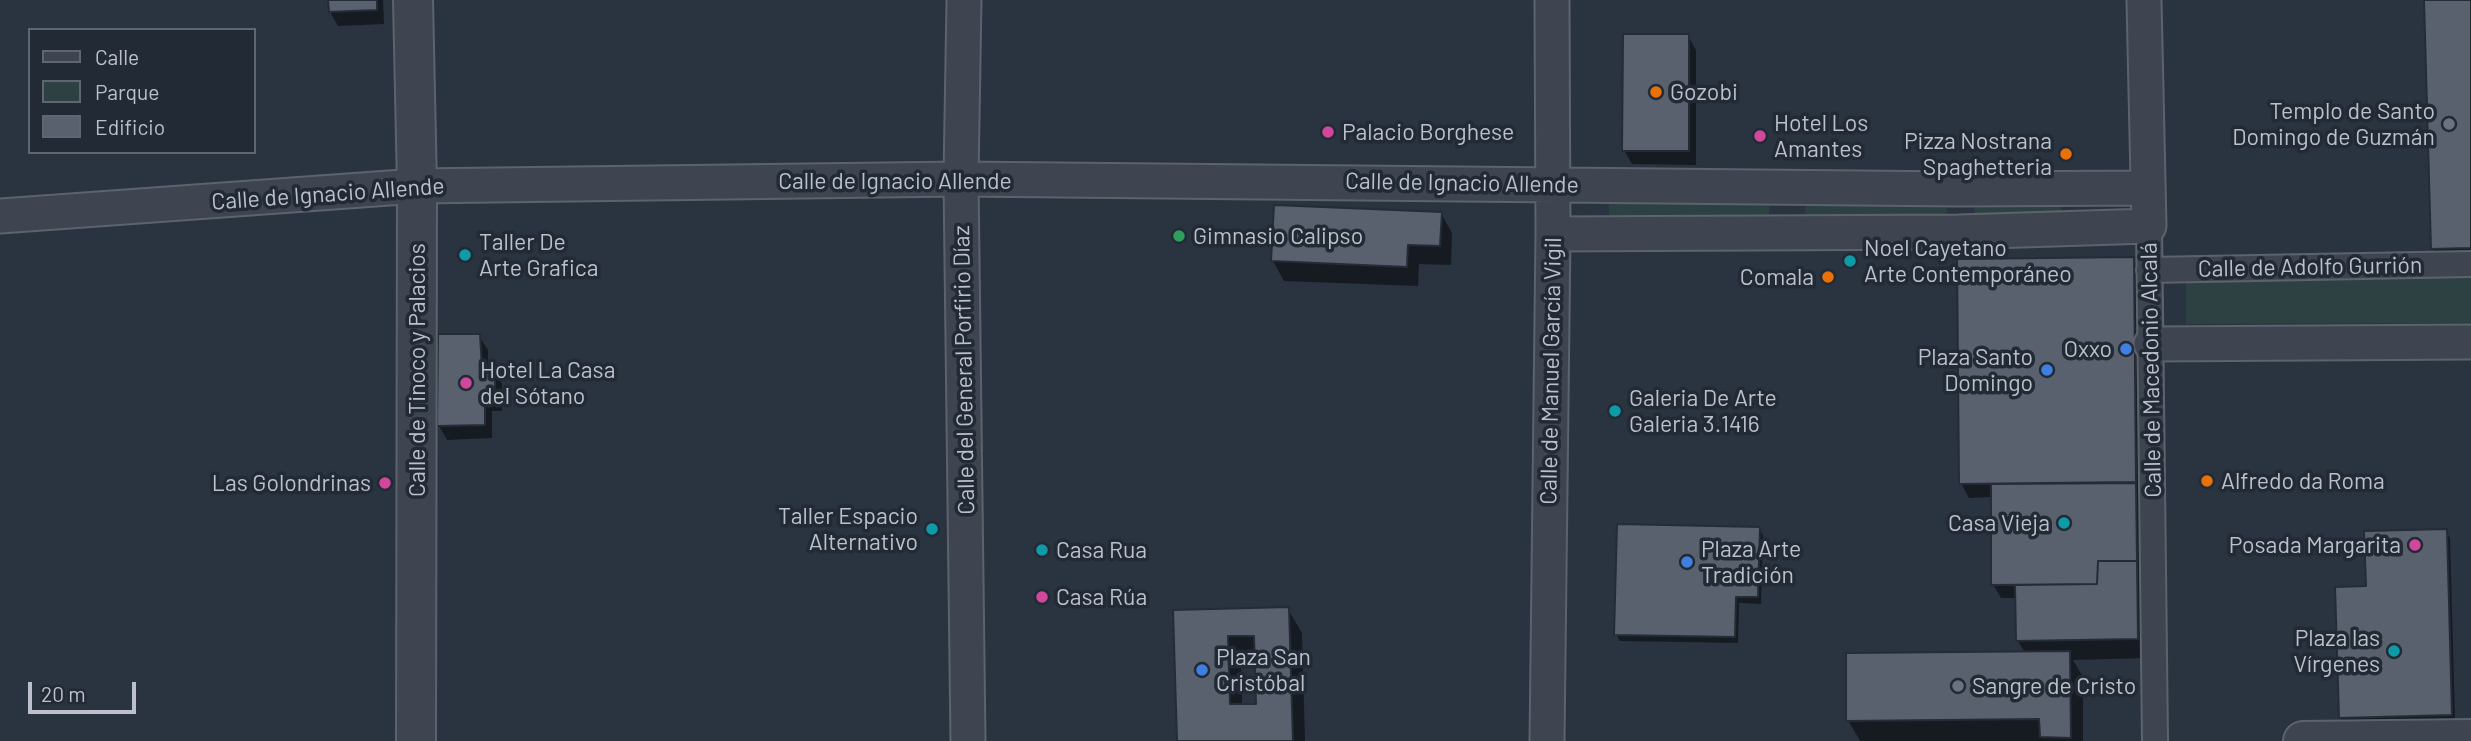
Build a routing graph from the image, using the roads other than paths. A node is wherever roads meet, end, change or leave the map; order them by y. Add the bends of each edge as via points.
1 (413, 0) edge
2 (964, 0) edge
3 (1552, 0) edge
4 (2144, 0) edge
5 (961, 179) junction
6 (1552, 184) junction
7 (417, 186) junction
8 (1791, 187) junction
9 (2148, 188) junction
10 (1959, 189) junction
11 (0, 216) edge
12 (2149, 226) junction
13 (1959, 232) junction
14 (1788, 233) junction
15 (1553, 234) junction
16 (2471, 264) edge
17 (2149, 270) junction
18 (2471, 341) edge
19 (2151, 344) junction
20 (2471, 739) edge
21 (416, 741) edge
22 (968, 741) edge
23 (1547, 741) edge
24 (2155, 741) edge
25 (2303, 741) edge

1 - 7 street, Calle de Tinoco y Palacios
2 - 5 street, Calle del General Porfirio Díaz
3 - 6 street, Calle de Manuel García Vigil
4 - 9 street, Calle de Macedonio Alcalá
5 - 6 street, Calle de Ignacio Allende
5 - 7 street, Calle de Ignacio Allende
5 - 22 street, Calle del General Porfirio Díaz
6 - 8 street, Calle de Ignacio Allende
6 - 15 street, Calle de Manuel García Vigil
7 - 11 street, Calle de Ignacio Allende
7 - 21 street, Calle de Tinoco y Palacios
8 - 10 street, Calle de Ignacio Allende
8 - 14 street
9 - 10 street, Calle de Ignacio Allende
9 - 12 street, Calle de Macedonio Alcalá
10 - 13 street
12 - 13 street
12 - 17 street, Calle de Macedonio Alcalá
13 - 14 street
14 - 15 street
15 - 23 street, Calle de Manuel García Vigil
16 - 17 street, Calle de Adolfo Gurrión
17 - 19 street, Calle de Macedonio Alcalá
18 - 19 street
19 - 24 street, Calle de Macedonio Alcalá
20 - 25 street

